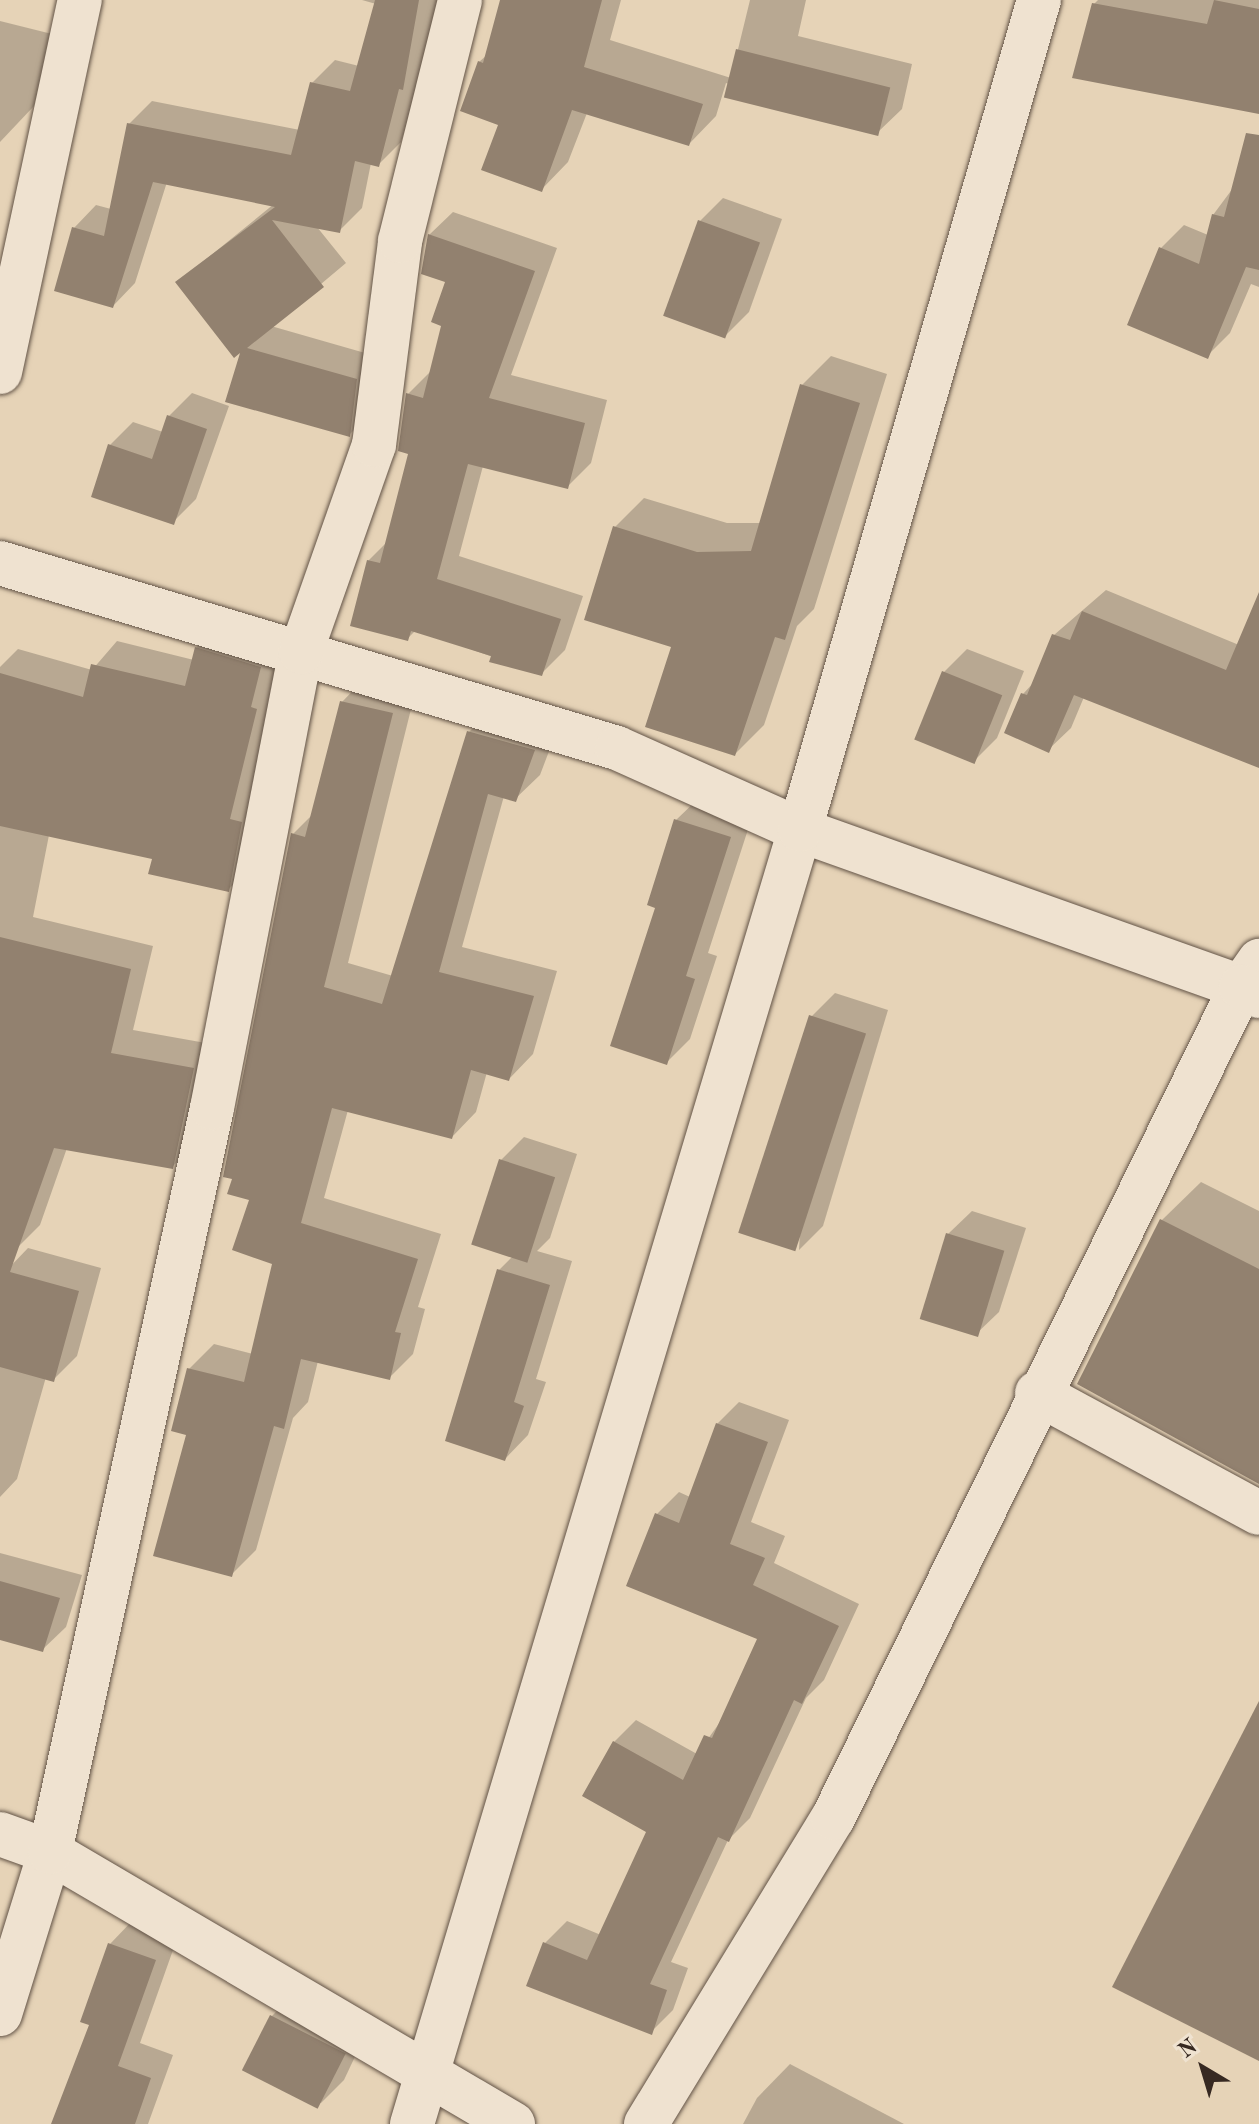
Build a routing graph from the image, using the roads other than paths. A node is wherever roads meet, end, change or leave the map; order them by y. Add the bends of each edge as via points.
1 (80, 0) edge
2 (460, 0) edge
3 (1039, 0) edge
4 (0, 372) edge
5 (0, 563) edge
6 (301, 652) junction
7 (800, 830) junction
8 (1253, 981) edge
9 (1037, 1393) junction
10 (1259, 1513) edge
11 (0, 1834) edge
12 (50, 1852) junction
13 (0, 2014) edge
14 (426, 2073) junction
15 (412, 2124) edge
16 (513, 2124) edge
17 (646, 2124) edge

1 - 4 street
2 - 6 street via 400,241 374,445
3 - 7 street
5 - 6 street
6 - 7 street via 617,748
6 - 12 street via 212,1108
7 - 8 street
7 - 14 street
8 - 9 street
9 - 10 street
9 - 17 street via 833,1818
11 - 12 street
12 - 13 street
12 - 14 street
14 - 15 street
14 - 16 street

